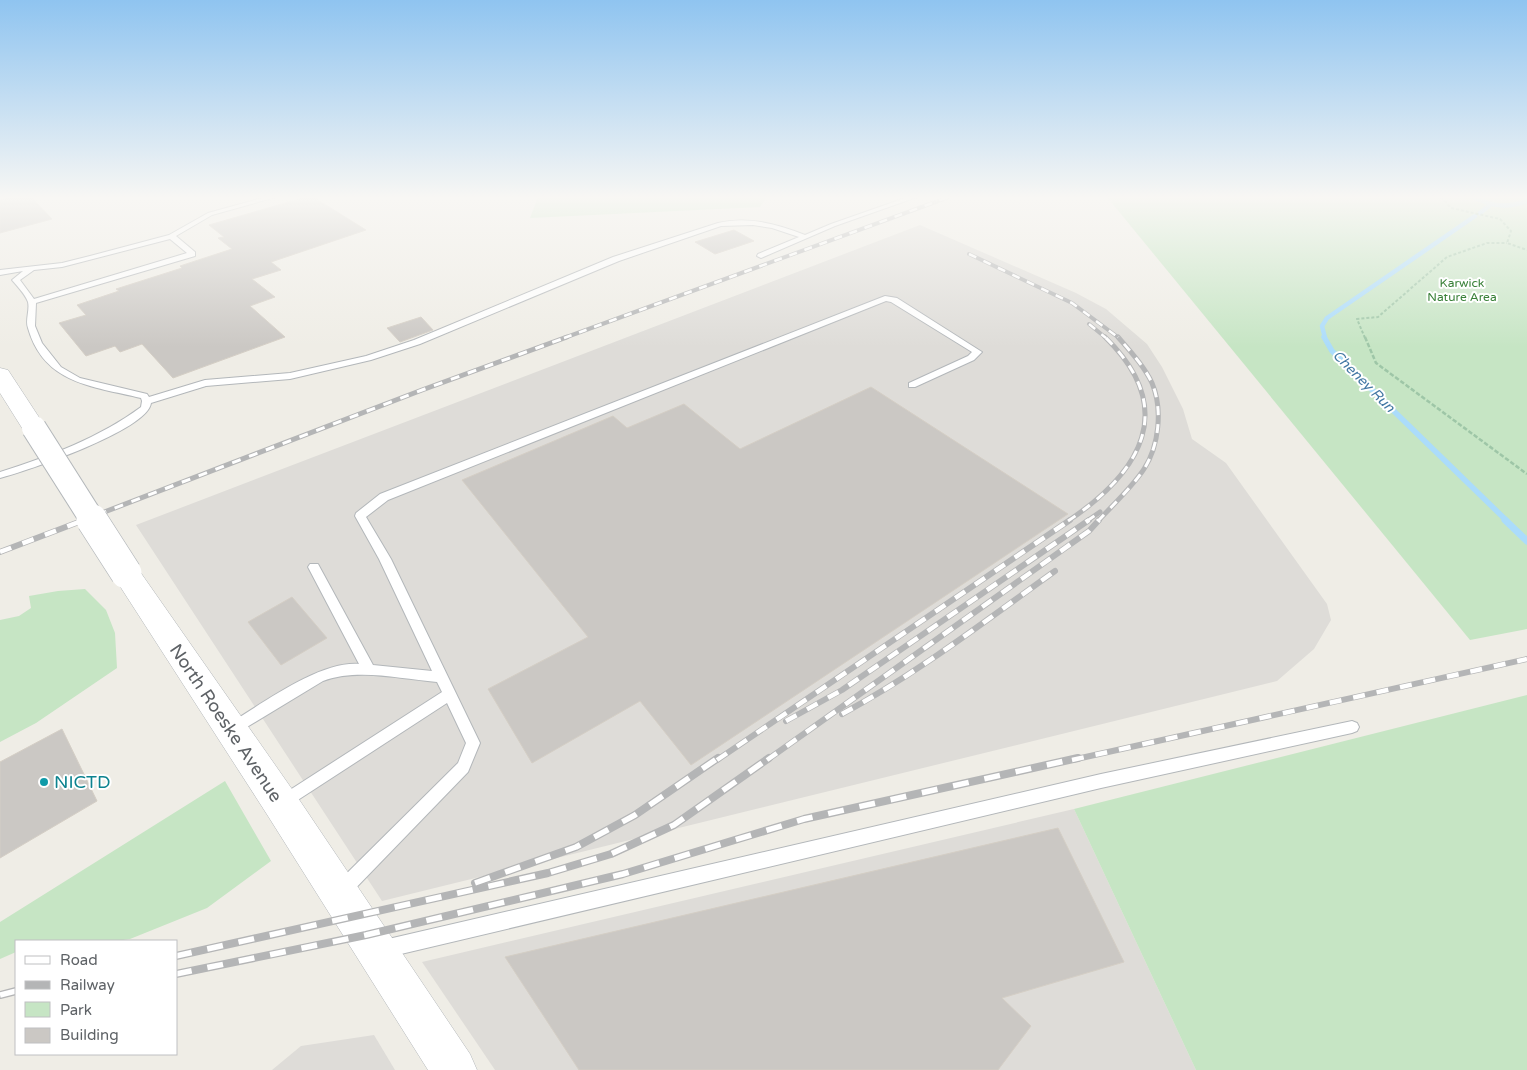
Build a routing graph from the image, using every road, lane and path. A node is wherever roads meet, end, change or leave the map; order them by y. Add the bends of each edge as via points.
1 (132, 247) edge
2 (184, 247) edge
3 (652, 247) edge
4 (782, 247) edge
5 (1476, 247) edge
6 (761, 256) dead end
7 (32, 268) junction
8 (0, 273) edge
9 (32, 302) junction
10 (0, 375) edge
11 (912, 386) dead end
12 (147, 401) junction
13 (1527, 474) edge
14 (0, 475) edge
15 (314, 568) dead end
16 (370, 670) junction
17 (442, 677) junction
18 (450, 694) junction
19 (1352, 727) dead end
20 (231, 730) junction
21 (281, 804) junction
22 (339, 893) junction
23 (377, 951) junction
24 (454, 1070) edge

1 - 7 lane via 92,258
2 - 9 lane via 192,254
3 - 12 lane via 417,342 377,355 290,376 205,382
4 - 6 lane
5 - 13 path via 1447,257 1378,317 1357,319 1376,363
7 - 8 lane
7 - 9 lane via 16,280
9 - 12 lane via 31,326 38,344 58,369 77,380 144,396
10 - 20 street, North Roeske Avenue, bridge
11 - 17 lane via 972,358 978,352 894,300 885,298 384,497 360,516 385,559
12 - 14 lane via 146,408 120,426 82,446
15 - 16 lane
16 - 17 lane
16 - 20 lane via 338,670 318,677
17 - 18 lane
18 - 21 lane
18 - 22 lane via 473,743 463,767
19 - 23 lane via 1101,781
20 - 21 street, North Roeske Avenue
21 - 22 street, North Roeske Avenue
22 - 23 street, North Roeske Avenue
23 - 24 street, North Roeske Avenue

